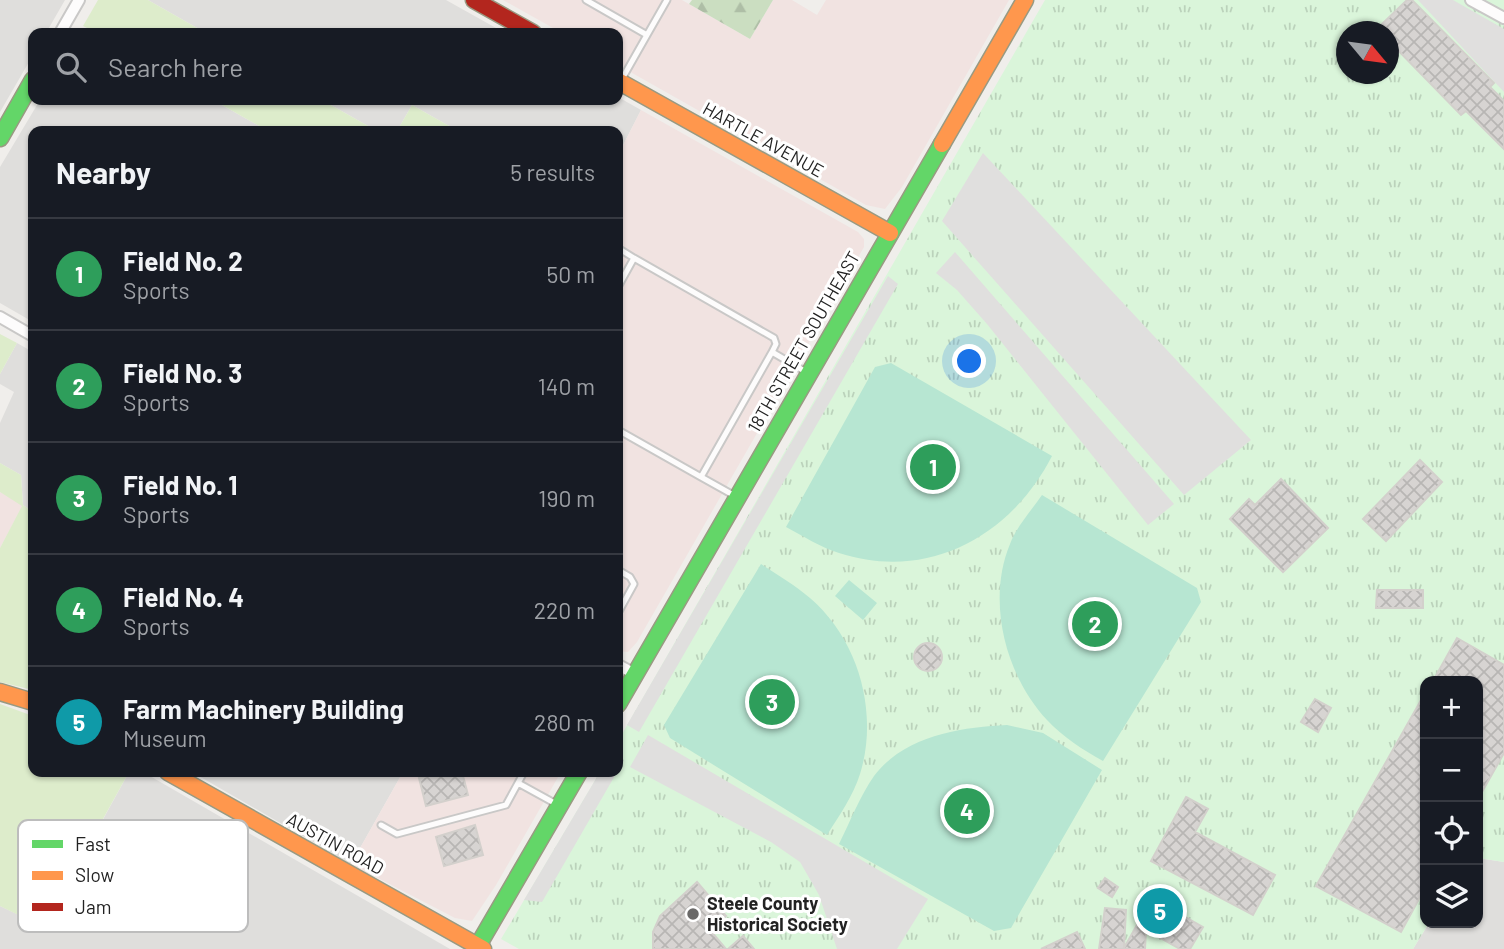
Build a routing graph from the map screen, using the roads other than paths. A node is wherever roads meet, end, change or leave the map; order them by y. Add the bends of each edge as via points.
1 (79, 0) edge
2 (474, 0) edge
3 (586, 0) edge
4 (667, 0) edge
5 (1024, 0) edge
6 (1471, 0) edge
7 (1504, 18) edge
8 (63, 28) edge
9 (524, 28) edge
10 (647, 34) junction
11 (623, 74) edge
12 (623, 83) edge
13 (28, 89) edge
14 (0, 138) edge
15 (890, 233) junction
16 (623, 251) edge
17 (634, 258) junction
18 (623, 278) edge
19 (0, 317) edge
20 (28, 333) edge
21 (772, 352) junction
22 (808, 373) junction
23 (623, 433) edge
24 (701, 477) junction
25 (737, 497) junction
26 (623, 573) edge
27 (623, 604) edge
28 (623, 668) edge
29 (635, 674) junction
30 (0, 692) edge
31 (623, 695) edge
32 (28, 700) edge
33 (177, 777) edge
34 (521, 777) edge
35 (576, 777) edge
36 (518, 783) junction
37 (559, 806) junction
38 (381, 825) dead end
39 (479, 948) edge

1 - 8 street
2 - 9 street
3 - 10 lane
4 - 10 lane
5 - 15 street, 18TH STREET SOUTHEAST
6 - 7 street
10 - 11 lane
12 - 15 street, HARTLE AVENUE
13 - 14 street
15 - 22 street, 18TH STREET SOUTHEAST
16 - 17 lane
17 - 18 lane
17 - 21 lane via 774,338
19 - 20 street
21 - 22 lane
21 - 24 lane
22 - 25 street, 18TH STREET SOUTHEAST
23 - 24 lane
24 - 25 lane
25 - 29 street, 18TH STREET SOUTHEAST
26 - 27 lane via 634,584
28 - 29 street
29 - 31 street, 18TH STREET SOUTHEAST
30 - 32 street
33 - 39 street, AUSTIN ROAD
34 - 36 lane
35 - 37 street
36 - 37 lane
36 - 38 lane via 506,805 397,834
37 - 39 street

